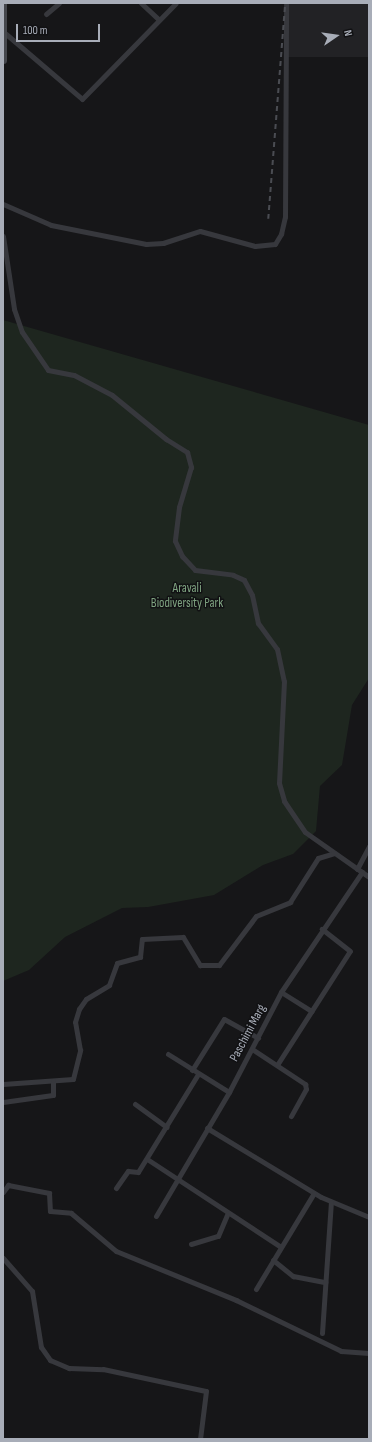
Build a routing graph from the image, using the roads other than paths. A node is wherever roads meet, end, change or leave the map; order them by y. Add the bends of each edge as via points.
1 (3, 3) edge
2 (59, 3) edge
3 (141, 3) edge
4 (176, 3) edge
5 (286, 3) edge
6 (46, 14) dead end
7 (158, 19) junction
8 (6, 34) junction
9 (3, 60) edge
10 (3, 204) edge
11 (3, 236) edge
12 (369, 846) edge
13 (334, 853) junction
14 (357, 869) junction
15 (362, 872) junction
16 (369, 877) edge
17 (322, 929) junction
18 (281, 992) junction
19 (311, 1011) junction
20 (258, 1038) junction
21 (252, 1049) junction
22 (168, 1054) dead end
23 (278, 1065) junction
24 (192, 1070) junction
25 (198, 1074) junction
26 (53, 1081) junction
27 (3, 1084) edge
28 (229, 1092) junction
29 (3, 1102) edge
30 (135, 1104) dead end
31 (291, 1116) dead end
32 (167, 1127) junction
33 (207, 1128) junction
34 (147, 1159) junction
35 (176, 1180) junction
36 (116, 1188) dead end
37 (3, 1192) edge
38 (314, 1193) junction
39 (331, 1202) junction
40 (228, 1213) junction
41 (156, 1216) dead end
42 (369, 1217) edge
43 (191, 1244) dead end
44 (281, 1247) junction
45 (3, 1258) edge
46 (274, 1260) junction
47 (325, 1282) junction
48 (256, 1289) dead end
49 (322, 1333) dead end
50 (369, 1353) edge
51 (200, 1439) edge

1 - 8 street
2 - 6 street
3 - 7 street
4 - 7 street
5 - 10 street via 285,217 282,234 275,244 255,246 200,231 163,243 146,244 51,225
7 - 8 street via 82,99
8 - 9 street
11 - 13 street via 6,272 18,320 48,370 74,376 112,395 166,439 187,452 191,467 175,524 177,547 195,570 233,575 249,587 258,623 277,649 284,681 280,792 298,825
12 - 14 street
13 - 14 street
13 - 26 street via 318,858 290,902 256,916 219,965 200,965 183,937 142,939 140,957 117,963 109,985 86,999 79,1009 75,1028 80,1046 74,1077
14 - 15 street
15 - 16 street
15 - 17 street, Paschimi Marg
17 - 18 street, Paschimi Marg
17 - 19 street via 350,950
18 - 19 street
18 - 20 street, Paschimi Marg
19 - 23 street
20 - 21 street, Paschimi Marg
20 - 24 street via 224,1019
21 - 23 street
21 - 28 street, Paschimi Marg
22 - 24 street
23 - 31 street via 306,1086
24 - 25 street
25 - 28 street
25 - 32 street
26 - 27 street
26 - 29 street via 52,1095
28 - 33 street, Paschimi Marg
30 - 32 street
32 - 34 street
33 - 35 street, Paschimi Marg
33 - 38 street
34 - 35 street
34 - 36 street via 137,1173 128,1171
35 - 40 street
35 - 41 street, Paschimi Marg
37 - 50 street via 8,1185 49,1193 50,1211 71,1213 116,1251 236,1300 341,1351
38 - 39 street
38 - 44 street
39 - 42 street
39 - 47 street
40 - 43 street via 218,1236
40 - 44 street
44 - 46 street
45 - 51 street via 32,1291 41,1346 50,1360 69,1368 102,1369 206,1391
46 - 47 street via 293,1276
46 - 48 street
47 - 49 street

